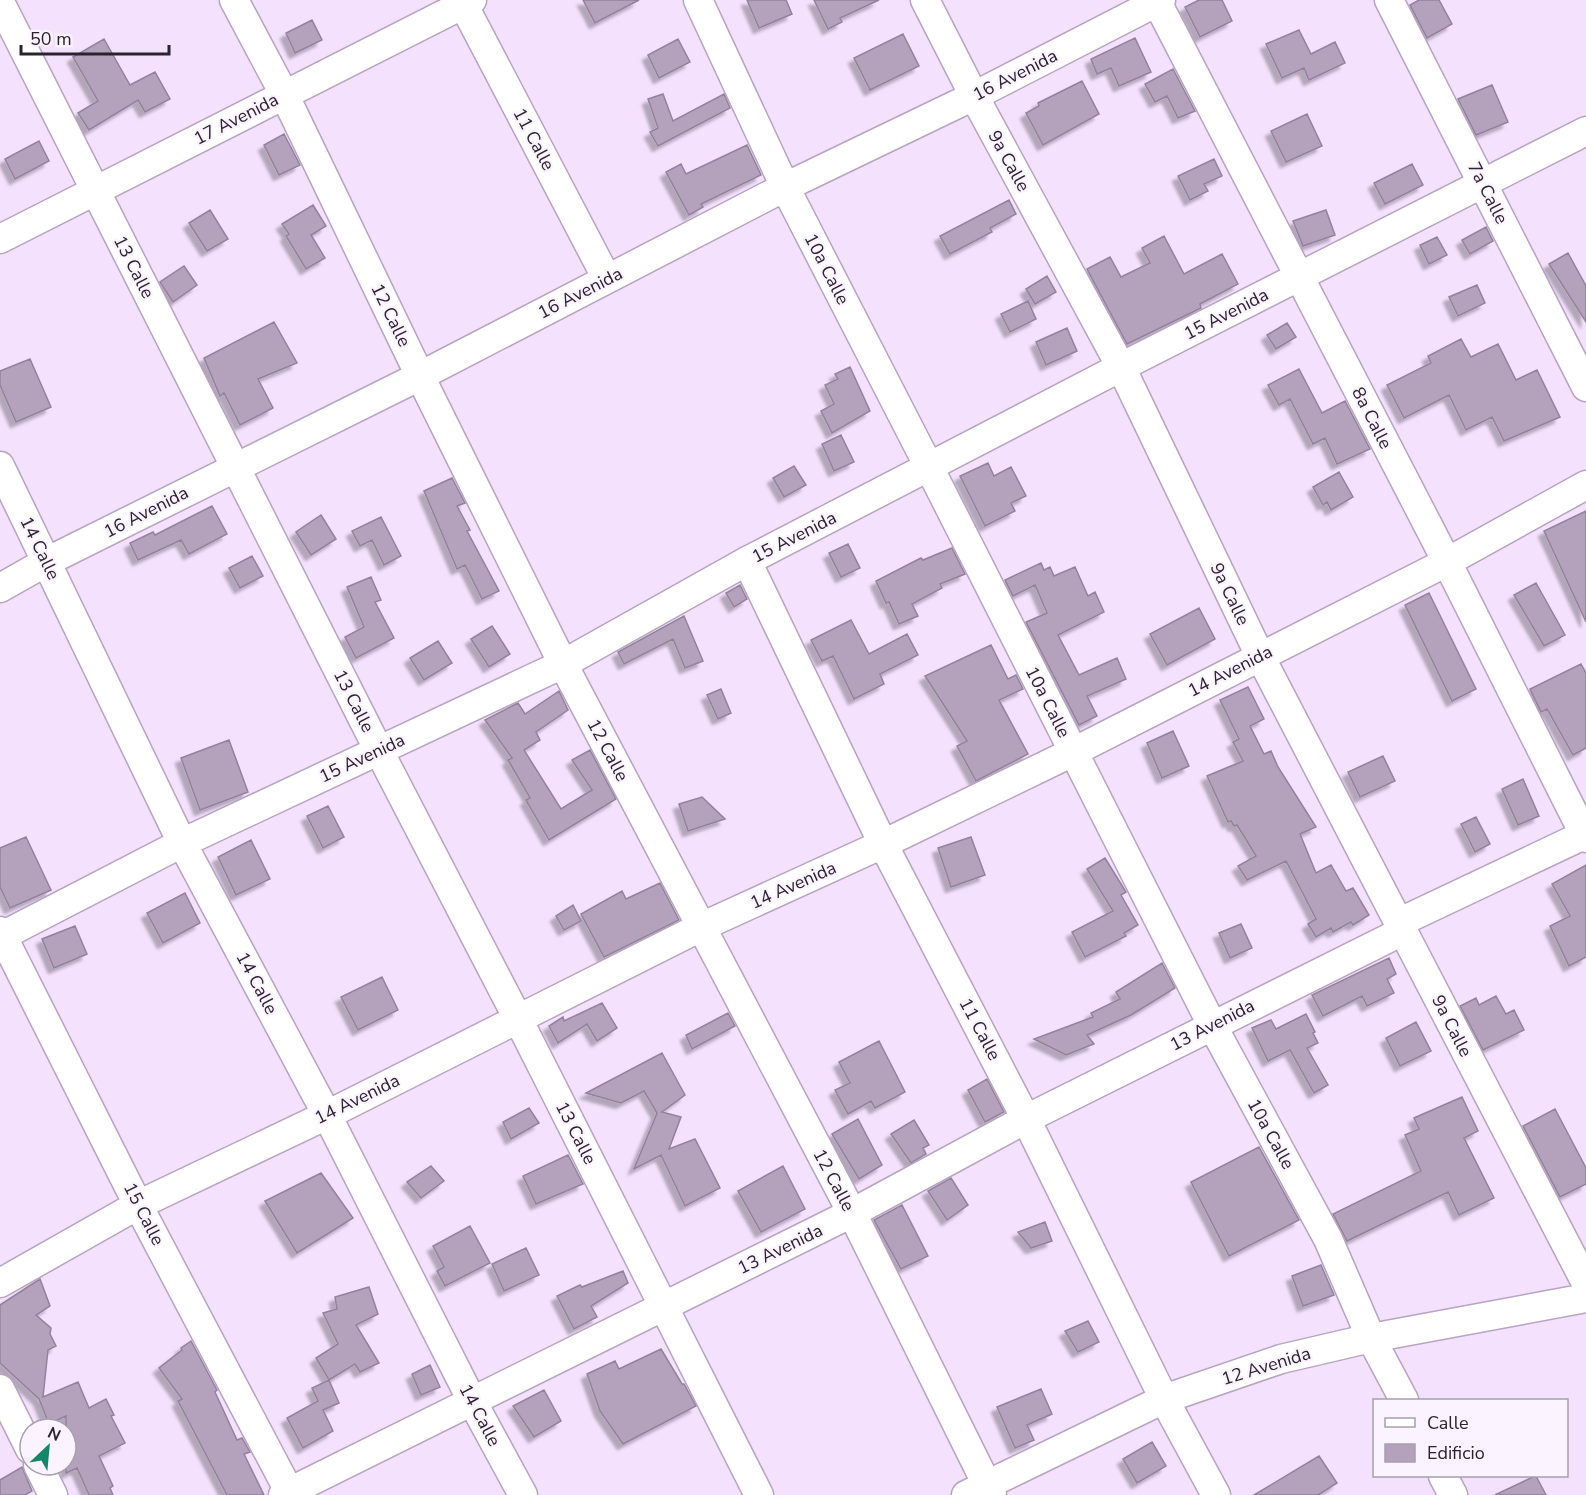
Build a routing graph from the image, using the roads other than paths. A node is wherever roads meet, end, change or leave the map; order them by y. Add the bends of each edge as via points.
1 (234, 0) edge
2 (698, 0) edge
3 (925, 0) edge
4 (1389, 0) edge
5 (1158, 1) edge
6 (0, 2) edge
7 (465, 2) edge
8 (284, 94) junction
9 (974, 96) junction
10 (1586, 131) edge
11 (1483, 184) junction
12 (785, 187) junction
13 (95, 190) junction
14 (0, 238) edge
15 (1298, 277) junction
16 (607, 279) junction
17 (1121, 367) junction
18 (420, 376) junction
19 (1586, 387) edge
20 (0, 466) edge
21 (235, 467) junction
22 (929, 467) junction
23 (1586, 485) edge
24 (747, 561) junction
25 (46, 562) junction
26 (1447, 562) junction
27 (0, 588) edge
28 (1260, 656) junction
29 (563, 664) junction
30 (378, 749) junction
31 (1073, 752) junction
32 (1586, 836) edge
33 (182, 843) junction
34 (883, 844) junction
35 (701, 927) junction
36 (1400, 927) junction
37 (1, 935) edge
38 (518, 1018) junction
39 (1212, 1025) junction
40 (327, 1115) junction
41 (1026, 1119) junction
42 (138, 1204) junction
43 (852, 1214) junction
44 (0, 1283) edge
45 (1586, 1283) edge
46 (1586, 1298) edge
47 (663, 1307) junction
48 (1371, 1338) junction
49 (0, 1389) edge
50 (1164, 1399) junction
51 (1403, 1399) edge
52 (472, 1401) junction
53 (18, 1425) edge
54 (44, 1477) edge
55 (1444, 1477) edge
56 (981, 1492) edge
57 (288, 1494) edge
58 (53, 1495) edge
59 (522, 1495) edge
60 (759, 1495) edge
61 (1216, 1495) edge
62 (1453, 1495) edge

1 - 8 street, 12 Calle
2 - 12 street, 10a Calle
3 - 9 street, 9a Calle
4 - 11 street, 7a Calle
5 - 9 street, 16 Avenida
5 - 15 street, 8a Calle
6 - 13 street, 13 Calle
7 - 8 street, 17 Avenida
7 - 16 street, 11 Calle
8 - 13 street, 17 Avenida
8 - 18 street, 12 Calle
9 - 12 street, 16 Avenida
9 - 17 street, 9a Calle
10 - 11 street, 15 Avenida
11 - 15 street, 15 Avenida
11 - 19 street, 7a Calle
12 - 16 street, 16 Avenida
12 - 22 street, 10a Calle
13 - 14 street, 17 Avenida
13 - 21 street, 13 Calle
15 - 17 street, 15 Avenida
15 - 26 street, 8a Calle
16 - 18 street, 16 Avenida
17 - 22 street, 15 Avenida
17 - 28 street, 9a Calle
18 - 21 street, 16 Avenida
18 - 29 street, 12 Calle
20 - 25 street, 14 Calle
21 - 25 street, 16 Avenida
21 - 30 street, 13 Calle
22 - 24 street, 15 Avenida
22 - 31 street, 10a Calle
23 - 26 street, 14 Avenida
24 - 29 street, 15 Avenida
24 - 34 street, 11 Calle
25 - 27 street, 16 Avenida
25 - 33 street, 14 Calle
26 - 28 street, 14 Avenida
26 - 32 street, 8a Calle
28 - 31 street, 14 Avenida
28 - 36 street, 9a Calle
29 - 30 street, 15 Avenida
29 - 35 street, 12 Calle
30 - 33 street, 15 Avenida
30 - 38 street, 13 Calle
31 - 34 street, 14 Avenida
31 - 39 street, 10a Calle
32 - 36 street, 13 Avenida
33 - 37 street, 15 Avenida
33 - 40 street, 14 Calle
34 - 35 street, 14 Avenida
34 - 41 street, 11 Calle
35 - 38 street, 14 Avenida
35 - 43 street, 12 Calle
36 - 39 street, 13 Avenida
36 - 45 street, 9a Calle
37 - 42 street, 15 Calle
38 - 40 street, 14 Avenida
38 - 47 street, 13 Calle
39 - 41 street, 13 Avenida
39 - 48 street, 10a Calle via 1328,1239
40 - 42 street, 14 Avenida
40 - 52 street, 14 Calle
41 - 43 street, 13 Avenida
41 - 50 street, 11 Calle
42 - 44 street, 14 Avenida
42 - 57 street, 15 Calle
43 - 47 street, 13 Avenida
43 - 56 street, 12 Calle
46 - 48 street, 12 Avenida
47 - 52 street, 13 Avenida
47 - 60 street, 13 Calle
48 - 50 street, 12 Avenida via 1281,1359
48 - 51 street, 10a Calle
49 - 53 street
50 - 56 street, 12 Avenida
50 - 61 street, 11 Calle
52 - 57 street, 13 Avenida
52 - 59 street, 14 Calle
54 - 58 street
55 - 62 street

